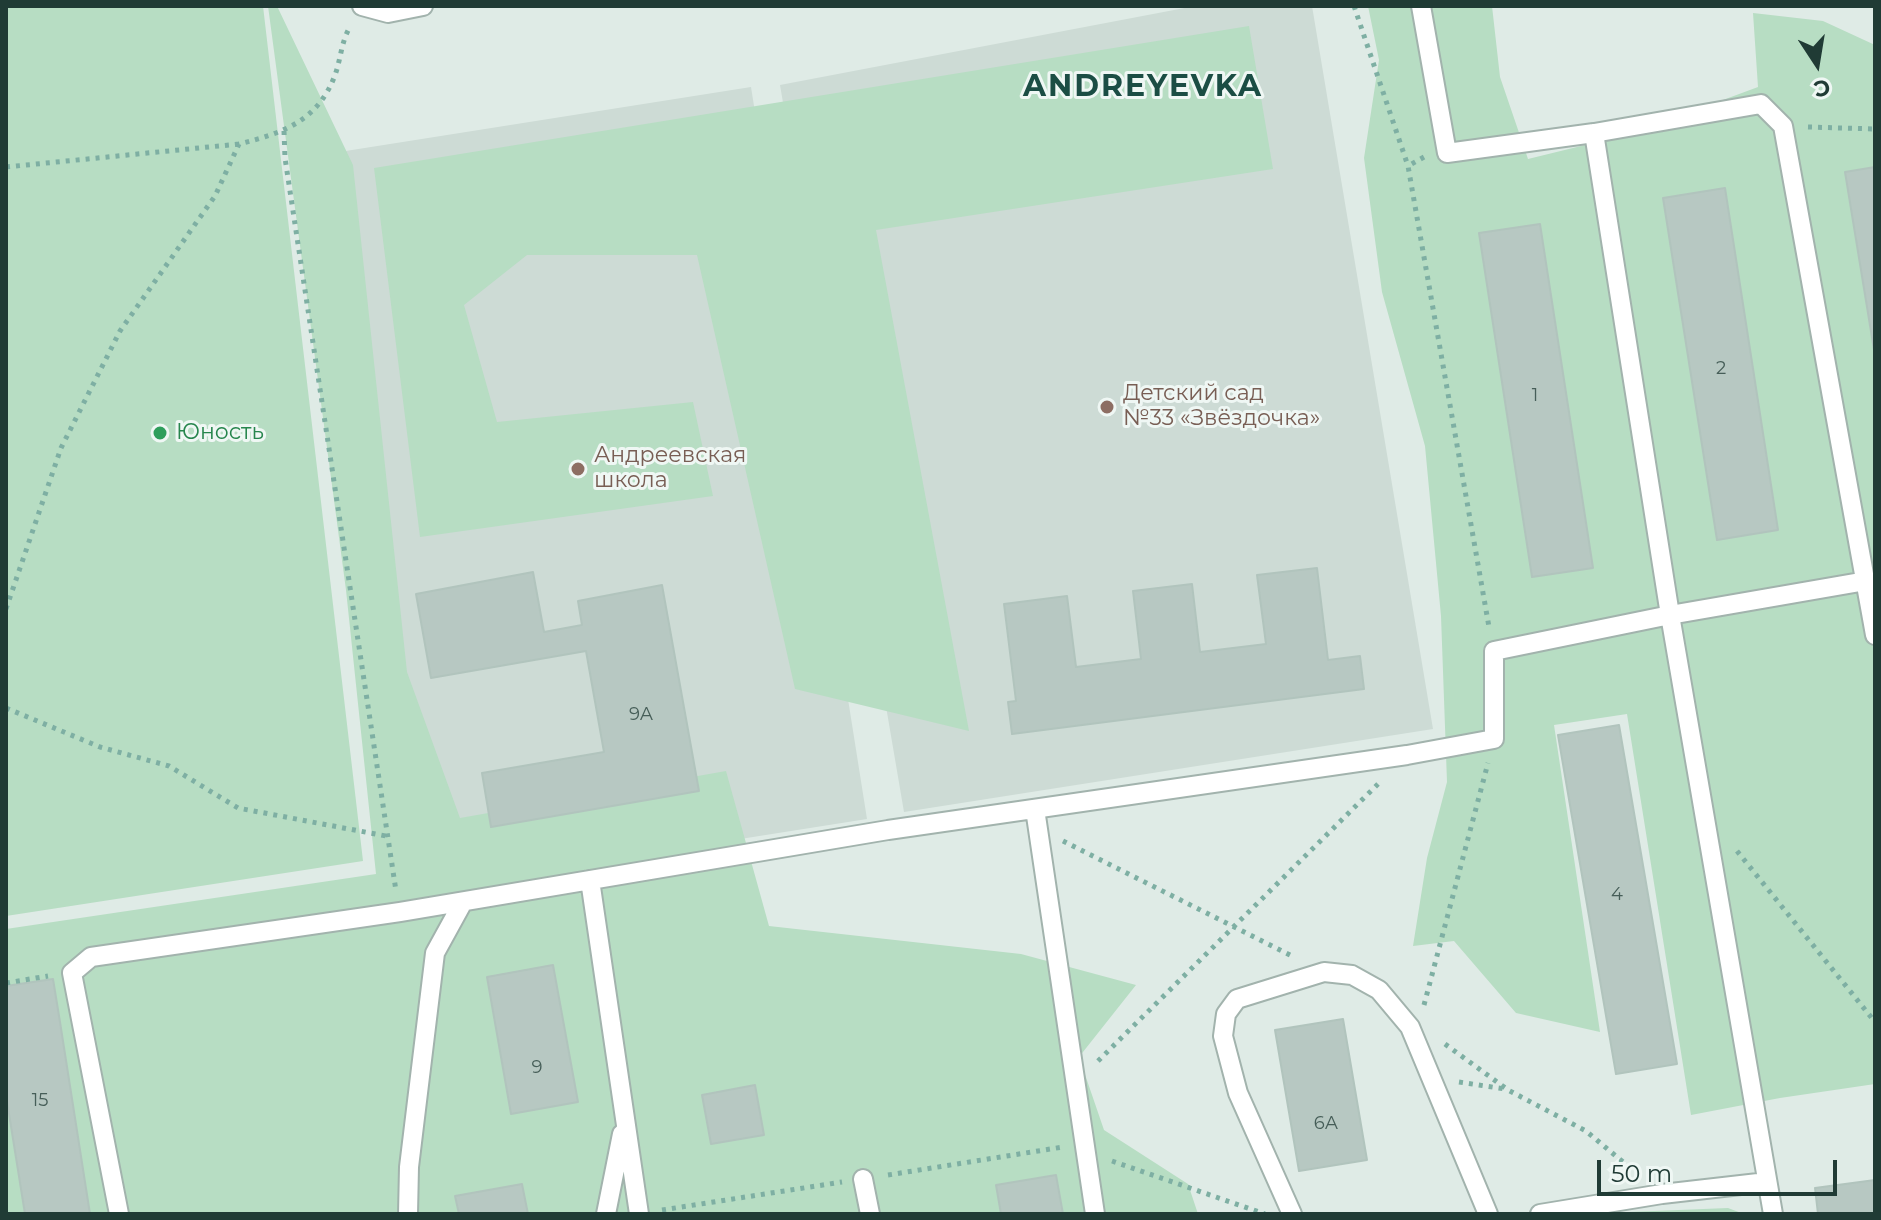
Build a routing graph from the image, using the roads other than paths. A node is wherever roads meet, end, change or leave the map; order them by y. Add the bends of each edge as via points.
1 (423, 6) edge
2 (1421, 6) edge
3 (359, 11) edge
4 (1594, 133) junction
5 (1866, 581) junction
6 (1670, 615) junction
7 (1875, 635) edge
8 (1036, 818) junction
9 (590, 880) junction
10 (463, 902) junction
11 (625, 1120) junction
12 (863, 1179) road end
13 (1767, 1182) junction
14 (119, 1214) edge
15 (408, 1214) edge
16 (606, 1214) edge
17 (639, 1214) edge
18 (870, 1214) edge
19 (1095, 1214) edge
20 (1292, 1214) edge
21 (1488, 1214) edge
22 (1540, 1214) edge
23 (1773, 1214) edge

1 - 3 lane via 388,13
2 - 4 lane via 1447,153
4 - 5 lane via 1761,104 1783,126
4 - 6 lane
5 - 6 lane
5 - 7 lane
6 - 8 lane via 1494,651 1494,739
6 - 13 lane
8 - 9 lane via 888,830
8 - 19 lane
9 - 10 lane
9 - 11 lane
10 - 14 lane via 91,957 72,973
10 - 15 lane via 435,953
11 - 16 lane
11 - 17 lane
12 - 18 lane
13 - 22 lane
13 - 23 lane
20 - 21 lane via 1238,1093 1223,1036 1226,1014 1237,999 1324,972 1352,975 1379,990 1415,1026

